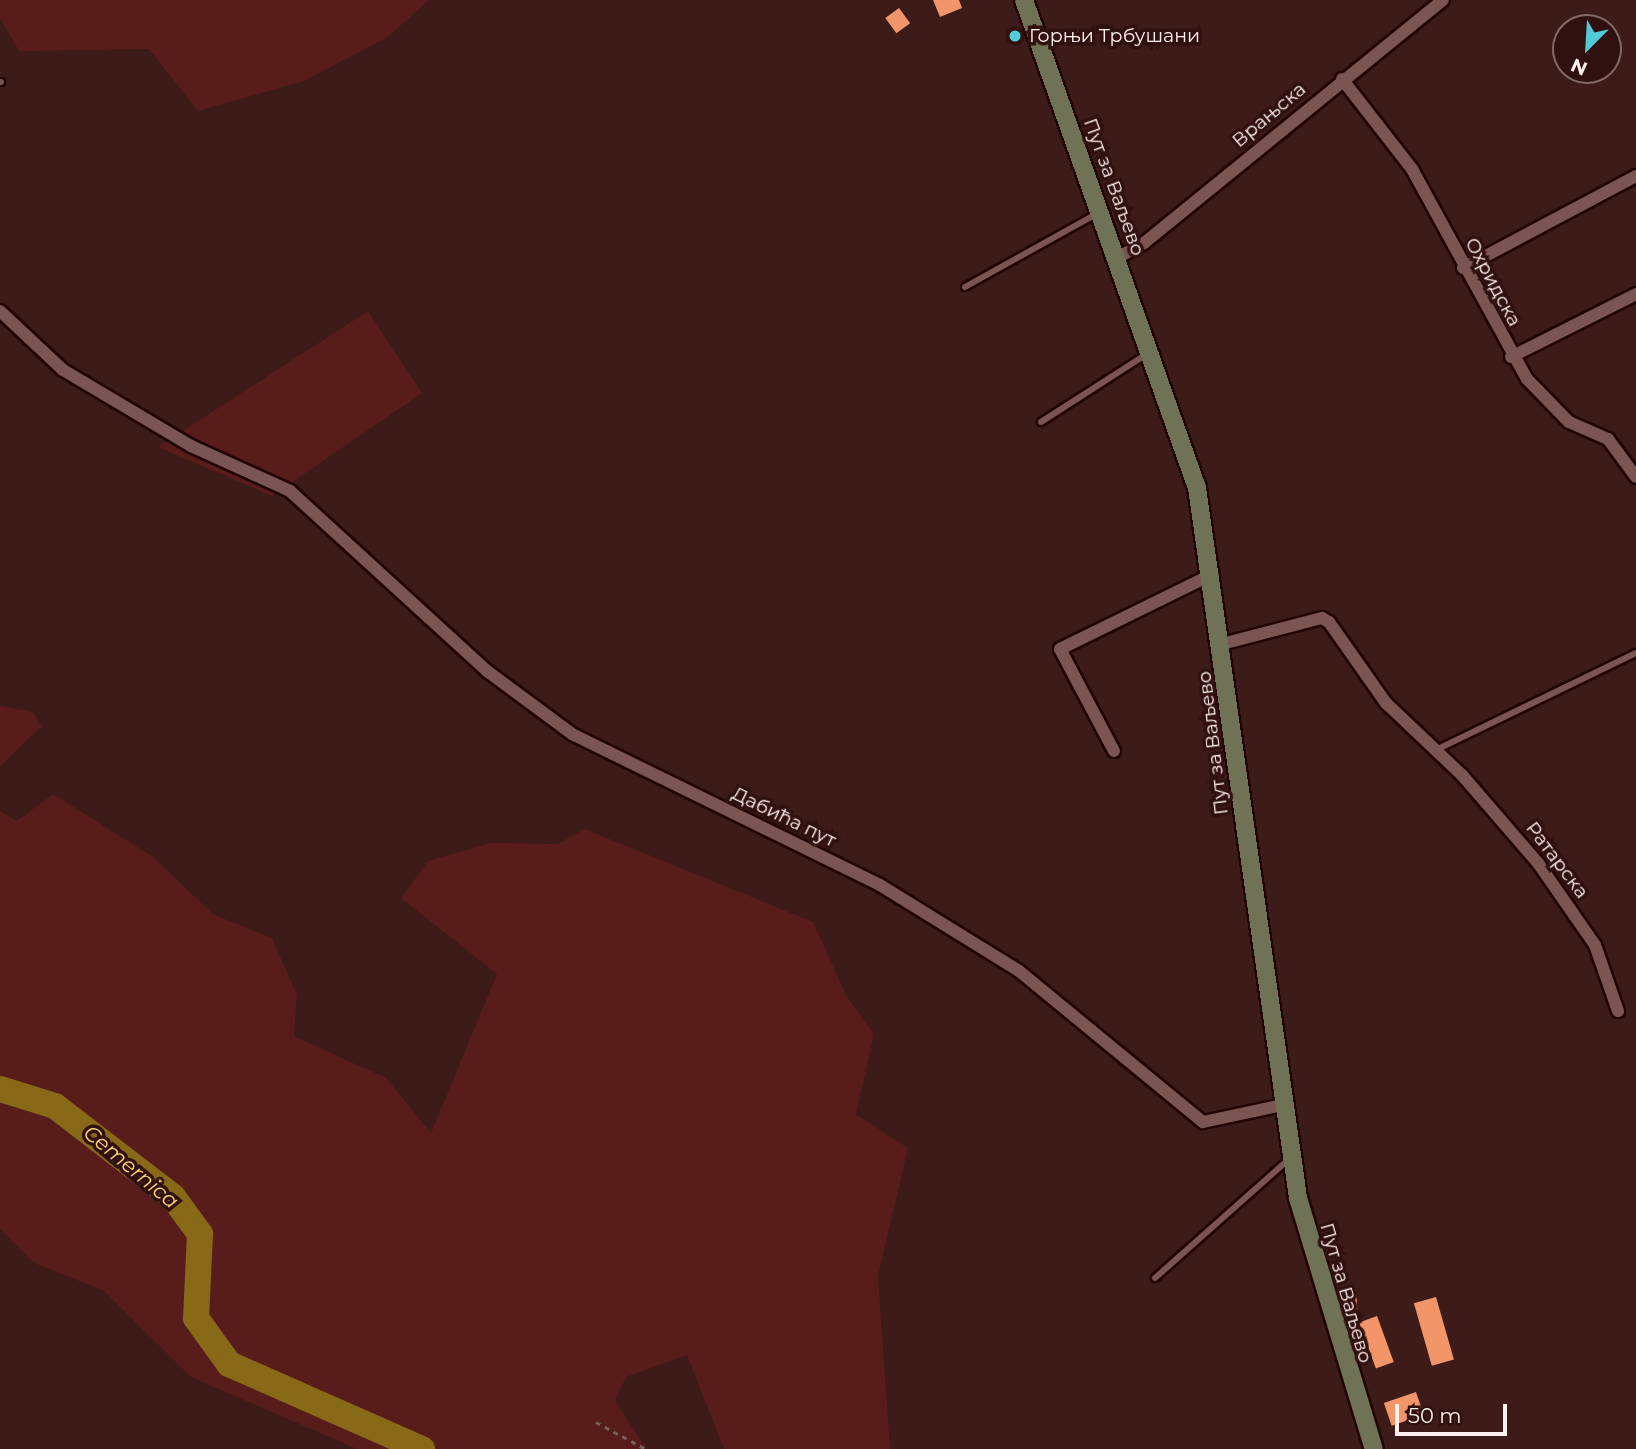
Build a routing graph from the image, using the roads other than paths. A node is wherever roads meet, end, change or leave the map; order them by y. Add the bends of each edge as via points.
1 (1024, 0) edge
2 (1443, 0) edge
3 (1342, 79) junction
4 (1636, 176) edge
5 (1101, 211) junction
6 (1117, 258) junction
7 (1463, 268) junction
8 (965, 287) dead end
9 (1636, 294) edge
10 (0, 311) edge
11 (1152, 351) junction
12 (1511, 357) junction
13 (1041, 422) dead end
14 (1636, 477) edge
15 (1213, 574) junction
16 (1222, 645) junction
17 (1636, 653) edge
18 (1436, 750) junction
19 (1114, 751) dead end
20 (1619, 1011) dead end
21 (1282, 1105) junction
22 (1291, 1158) junction
23 (1155, 1278) dead end
24 (1374, 1449) edge

1 - 5 main road, Пут за Ваљево
2 - 3 street, Врањска
3 - 6 street, Врањска via 1144,243
3 - 7 street, Охридска via 1396,143
4 - 7 street
5 - 6 main road, Пут за Ваљево
5 - 8 lane
6 - 11 main road, Пут за Ваљево
7 - 12 street, Охридска
9 - 12 street
10 - 21 street, Дабића пут via 63,370 191,446 290,491 488,671 572,734 880,885 1019,971 1203,1122
11 - 13 lane
11 - 15 main road, Пут за Ваљево via 1191,468
12 - 14 street, Охридска via 1555,410 1608,439
15 - 16 main road, Пут за Ваљево
15 - 19 street via 1060,649
16 - 18 street, Ратарска via 1322,618 1337,629 1387,703
16 - 21 main road, Пут за Ваљево
17 - 18 lane
18 - 20 street, Ратарска via 1538,863 1595,945
21 - 22 main road, Пут за Ваљево
22 - 23 lane
22 - 24 main road, Пут за Ваљево via 1313,1261

